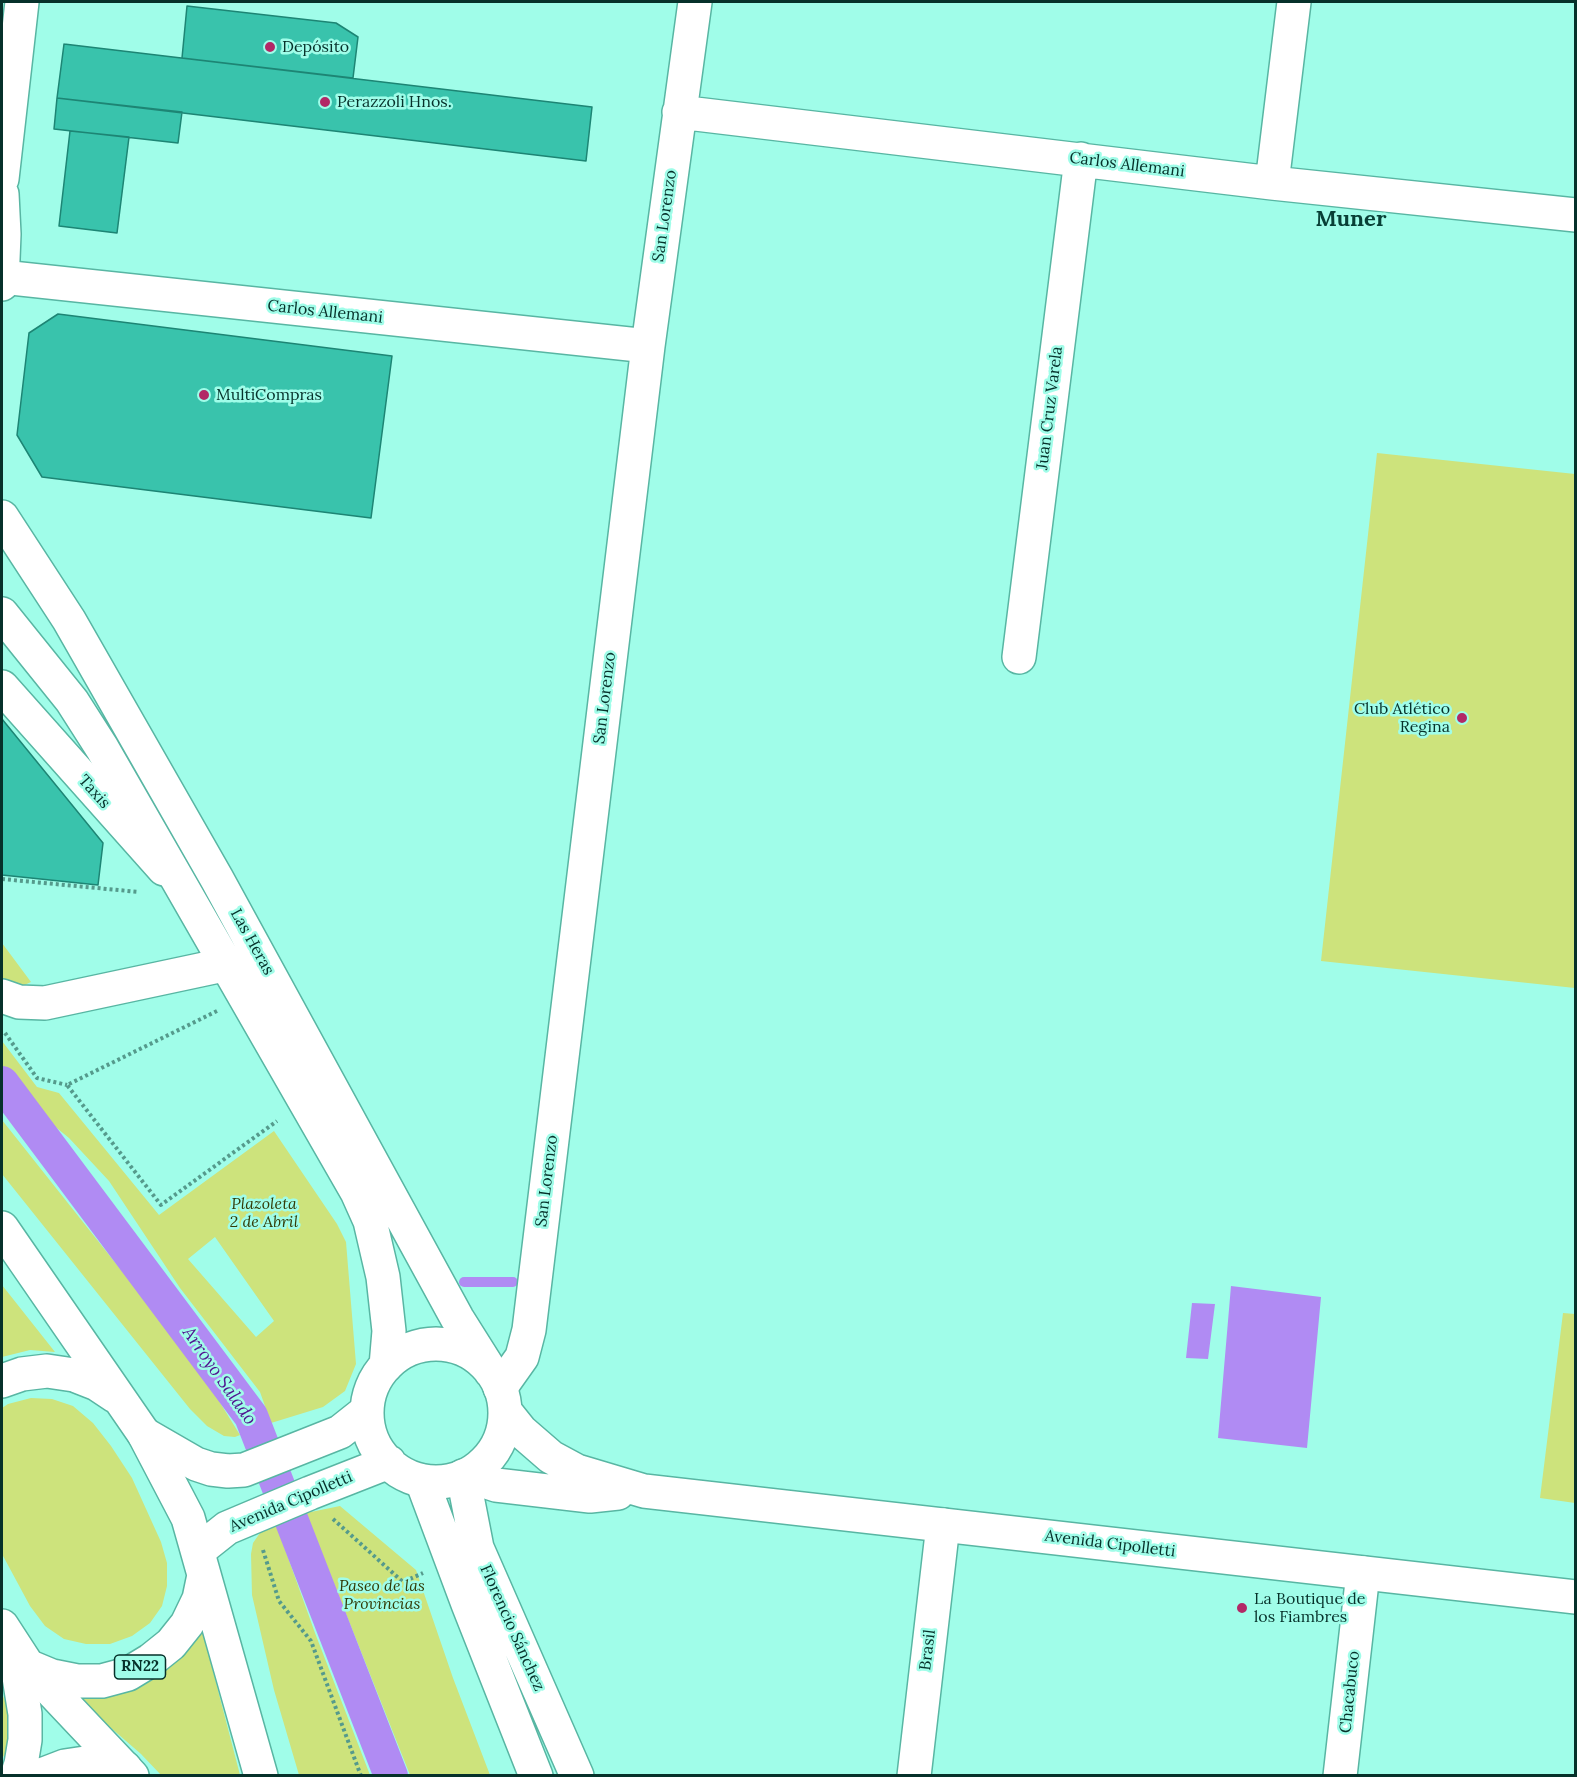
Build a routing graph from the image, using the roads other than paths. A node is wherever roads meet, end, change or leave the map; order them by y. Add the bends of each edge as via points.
1 (22, 2) edge
2 (694, 2) edge
3 (1294, 2) edge
4 (678, 112) junction
5 (1081, 159) junction
6 (2, 179) edge
7 (1272, 183) junction
8 (2, 194) edge
9 (1575, 215) edge
10 (2, 280) edge
11 (648, 346) junction
12 (2, 517) edge
13 (2, 614) edge
14 (1019, 657) dead end
15 (2, 687) edge
16 (188, 895) junction
17 (228, 964) junction
18 (2, 996) edge
19 (2, 1228) edge
20 (386, 1366) junction
21 (2, 1381) edge
22 (499, 1390) junction
23 (121, 1400) junction
24 (367, 1408) junction
25 (144, 1434) junction
26 (389, 1462) junction
27 (464, 1475) junction
28 (422, 1481) junction
29 (644, 1491) junction
30 (943, 1525) junction
31 (201, 1563) junction
32 (1363, 1573) junction
33 (1575, 1597) edge
34 (14, 1646) edge
35 (128, 1772) edge
36 (17, 1776) edge
37 (39, 1776) edge
38 (261, 1776) edge
39 (536, 1776) edge
40 (577, 1776) edge
41 (914, 1776) edge
42 (1340, 1776) edge

1 - 6 main road
2 - 4 main road, San Lorenzo
3 - 7 main road
4 - 5 main road, Carlos Allemani
4 - 11 main road, San Lorenzo
5 - 7 main road, Carlos Allemani
5 - 14 main road, Juan Cruz Varela
7 - 9 main road, Carlos Allemani
8 - 10 main road
10 - 11 main road, Carlos Allemani
11 - 22 main road, San Lorenzo via 530,1330 522,1357
12 - 22 main road, Las Heras via 69,620 176,806
13 - 16 main road, Las Heras via 77,708
15 - 16 main road, Taxis
16 - 17 main road, Las Heras
17 - 18 main road via 45,1003 18,1002
17 - 20 main road, Las Heras via 370,1221 384,1277
19 - 23 main road
20 - 22 main road via 398,1355 419,1346 441,1344 462,1349 480,1360
20 - 24 main road via 371,1388
21 - 23 main road via 47,1371 74,1375
22 - 27 main road via 505,1418 501,1439 488,1459
22 - 29 main road, Avenida Cipolletti via 521,1431 551,1457 578,1471
23 - 25 main road
24 - 25 main road via 340,1432 244,1470 211,1469
24 - 26 main road via 370,1435
25 - 31 main road via 188,1518
26 - 28 main road via 400,1472
26 - 31 main road, Avenida Cipolletti via 317,1505 263,1528 227,1528
27 - 28 main road via 446,1482
27 - 29 main road, Avenida Cipolletti via 496,1485 590,1496
27 - 40 main road, Florencio Sánchez via 477,1548
28 - 39 main road, Florencio Sánchez
29 - 30 main road, Avenida Cipolletti
30 - 32 main road, Avenida Cipolletti
30 - 41 main road, Brasil
31 - 34 main road, RN22 via 199,1599 187,1624 171,1644 128,1674 102,1681 52,1676
31 - 38 main road
32 - 33 main road, Avenida Cipolletti
32 - 42 main road, Chacabuco
34 - 35 main road
34 - 36 main road via 25,1714 25,1740
35 - 37 main road via 85,1763

